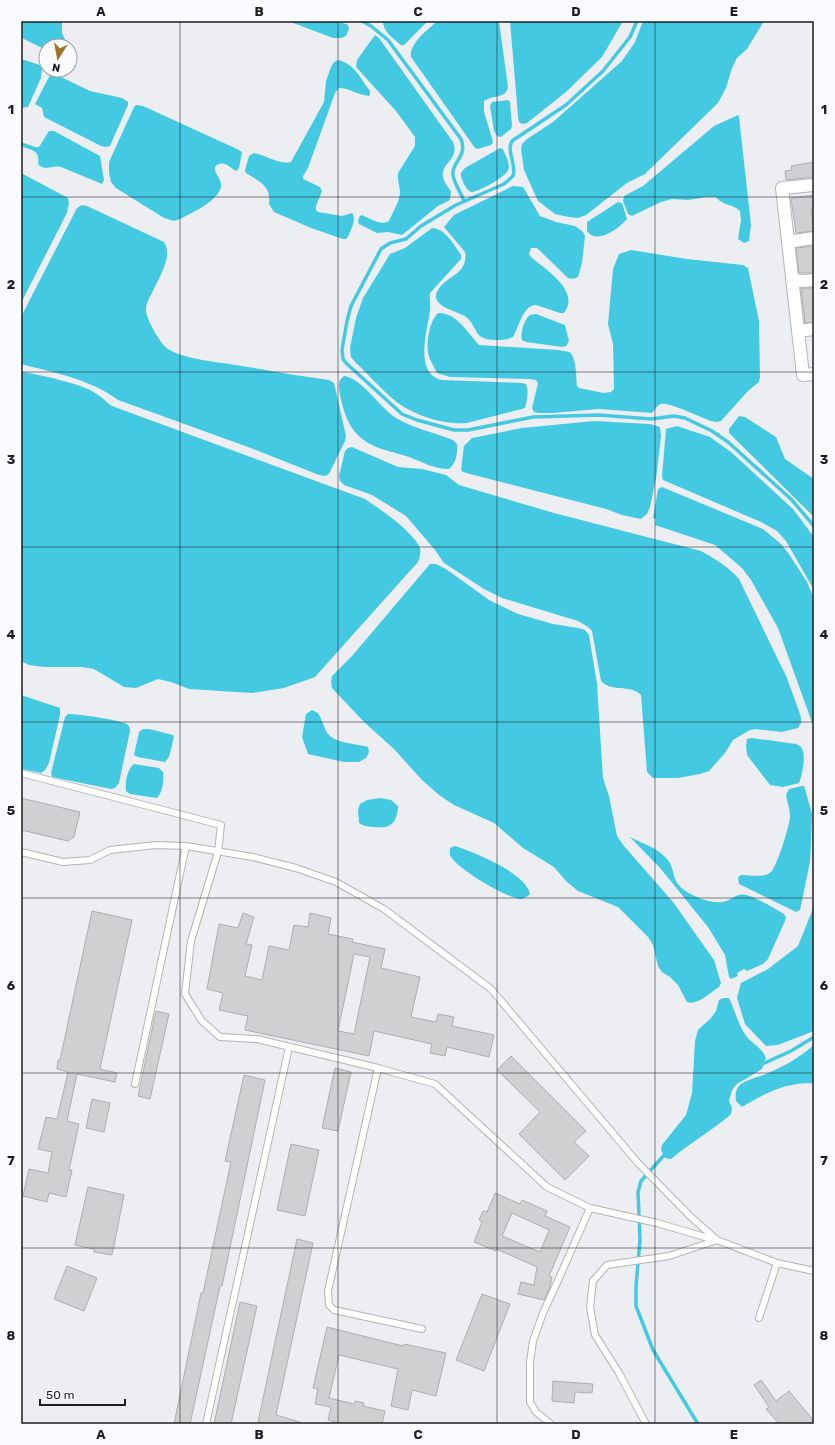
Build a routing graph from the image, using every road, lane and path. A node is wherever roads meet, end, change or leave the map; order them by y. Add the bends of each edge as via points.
1 (814, 185) edge
2 (814, 238) edge
3 (788, 242) junction
4 (792, 280) junction
5 (814, 280) edge
6 (814, 329) edge
7 (798, 331) junction
8 (814, 374) edge
9 (21, 773) edge
10 (186, 846) junction
11 (21, 852) edge
12 (218, 852) junction
13 (289, 1047) junction
14 (378, 1068) junction
15 (135, 1084) dead end
16 (590, 1208) junction
17 (717, 1240) junction
18 (777, 1263) junction
19 (814, 1271) edge
20 (759, 1318) dead end
21 (422, 1329) dead end
22 (206, 1424) edge
23 (551, 1424) edge
24 (646, 1424) edge

1 - 3 street via 782,188
2 - 3 street
3 - 4 street
4 - 5 street
4 - 7 street
6 - 7 street
7 - 8 street via 803,375
9 - 12 lane via 221,826
10 - 11 lane via 156,845 110,850 90,860 63,862
10 - 12 lane
10 - 15 lane
12 - 13 lane via 192,942 185,994 202,1021 220,1037 257,1039
12 - 17 lane via 253,857 336,882 384,909 491,989 638,1162
13 - 14 lane
13 - 22 lane
14 - 16 lane via 435,1084 547,1187
14 - 21 lane via 328,1291 329,1305 334,1310
16 - 17 lane
16 - 23 lane via 533,1341 530,1402 536,1412
17 - 18 lane
17 - 24 lane via 669,1256 607,1265 593,1281 590,1307 595,1335
18 - 19 lane
18 - 20 lane

